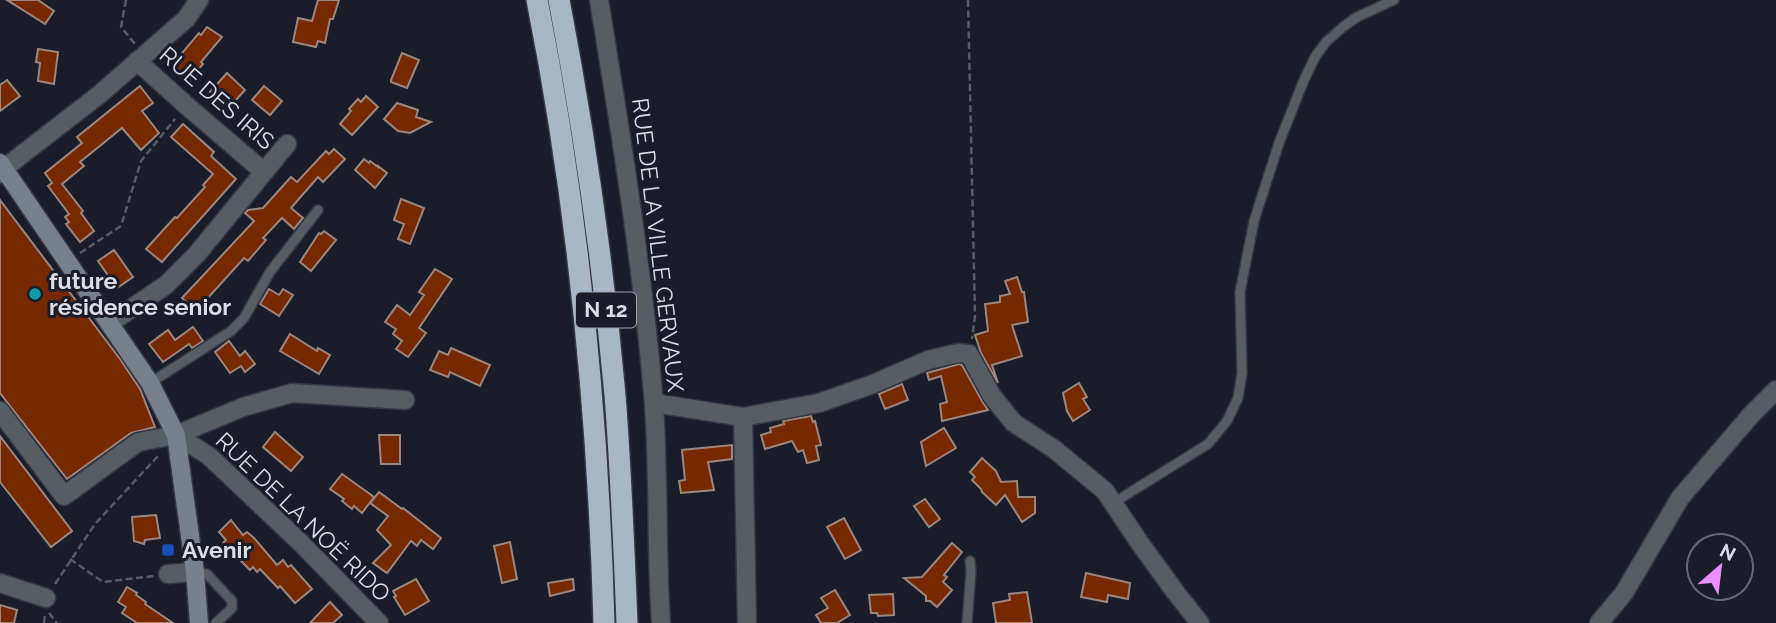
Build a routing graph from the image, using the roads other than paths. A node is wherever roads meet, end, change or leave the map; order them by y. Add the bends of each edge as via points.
1 (199, 0) edge
2 (537, 0) edge
3 (559, 0) edge
4 (598, 0) edge
5 (1394, 0) edge
6 (140, 58) junction
7 (287, 144) dead end
8 (1, 169) edge
9 (264, 172) junction
10 (317, 210) dead end
11 (110, 323) junction
12 (150, 383) junction
13 (1776, 390) edge
14 (405, 400) dead end
15 (654, 403) junction
16 (0, 411) edge
17 (743, 417) junction
18 (176, 435) junction
19 (1113, 503) junction
20 (970, 561) dead end
21 (195, 572) junction
22 (168, 574) road end
23 (0, 583) edge
24 (46, 603) road end
25 (199, 623) edge
26 (216, 623) edge
27 (379, 623) edge
28 (604, 623) edge
29 (627, 623) edge
30 (661, 623) edge
31 (747, 623) edge
32 (967, 623) edge
33 (1200, 623) edge
34 (1599, 623) edge

1 - 6 street via 186,19
2 - 28 highway, N 12 via 580,276 599,488
3 - 29 highway, N 12 via 605,300 616,408
4 - 15 street, RUE DE LA VILLE GERVAUX via 627,168
5 - 19 lane via 1357,17 1326,42 1304,80 1279,143 1254,221 1240,292 1242,373 1238,398 1227,421 1208,444
6 - 8 street
6 - 9 street, RUE DES IRIS via 187,106
7 - 9 street, RUE DES IRIS
8 - 11 street
9 - 11 street, RUE DES IRIS via 166,285
10 - 12 lane via 270,272 244,318
11 - 12 street
12 - 18 street
13 - 34 street via 1680,498 1624,593
14 - 18 street via 292,393 243,407
15 - 17 street
15 - 30 street, RUE DE LA VILLE GERVAUX
16 - 18 street via 64,496 138,442
17 - 19 street via 819,402 928,360 969,354 992,396 1014,423 1054,449
17 - 31 street
18 - 21 street
18 - 27 street, RUE DE LA NOË RIDO via 209,456
19 - 33 street
20 - 32 lane
21 - 22 street
21 - 25 street
21 - 26 lane via 207,574 232,601 232,608
23 - 24 street

